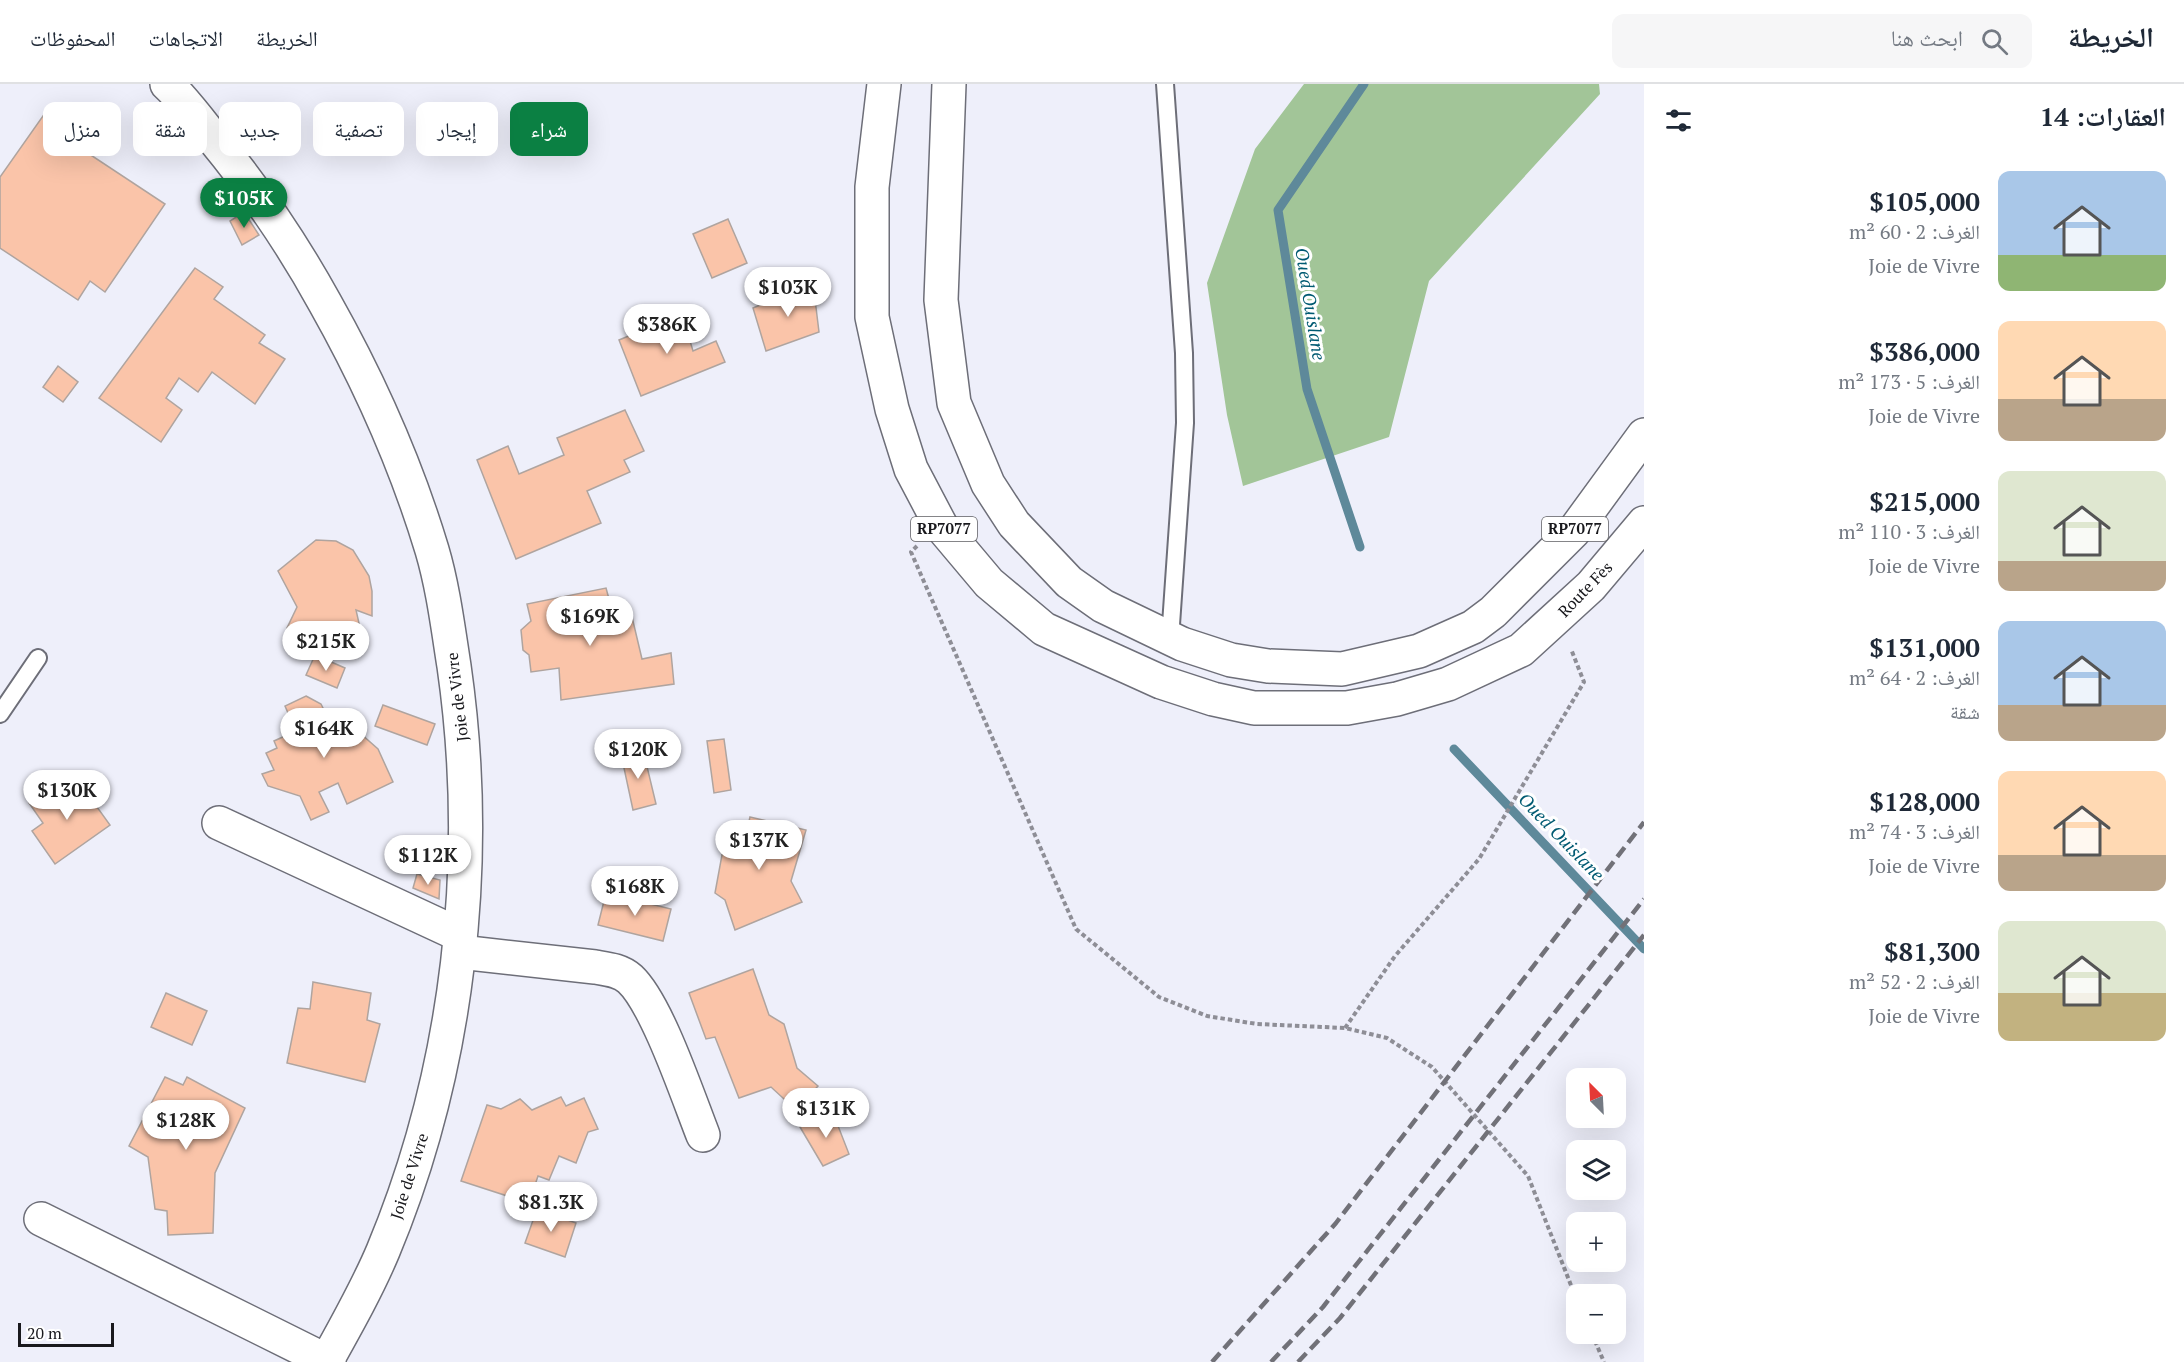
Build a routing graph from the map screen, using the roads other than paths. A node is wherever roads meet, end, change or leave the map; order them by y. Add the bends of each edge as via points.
1 (167, 84) edge
2 (884, 84) edge
3 (949, 84) edge
4 (1165, 84) edge
5 (1644, 435) edge
6 (1644, 523) edge
7 (1170, 639) junction
8 (39, 658) dead end
9 (0, 714) edge
10 (219, 824) dead end
11 (460, 944) junction
12 (703, 1135) dead end
13 (40, 1219) dead end
14 (327, 1362) edge

1 - 11 main road, Joie de Vivre via 257,192 299,256 369,386 396,447 429,542 450,639 464,754 465,850
2 - 6 main road, Route Fès / RP7077 via 872,187 872,317 892,408 907,459 941,526 989,583 1044,629 1161,682 1213,699 1254,708 1347,708 1448,684 1521,650 1591,586
3 - 7 main road, RP7077 via 941,300 954,404 988,484 1014,525 1069,582 1103,606
4 - 7 lane via 1184,353 1185,423
5 - 7 main road, RP7077 via 1574,531 1493,612 1473,627 1419,651 1341,669 1295,669 1231,660
8 - 9 lane
10 - 11 main road
11 - 12 main road via 610,969 628,977 645,998
11 - 14 main road, Joie de Vivre via 436,1086 408,1184 383,1252
13 - 14 main road

